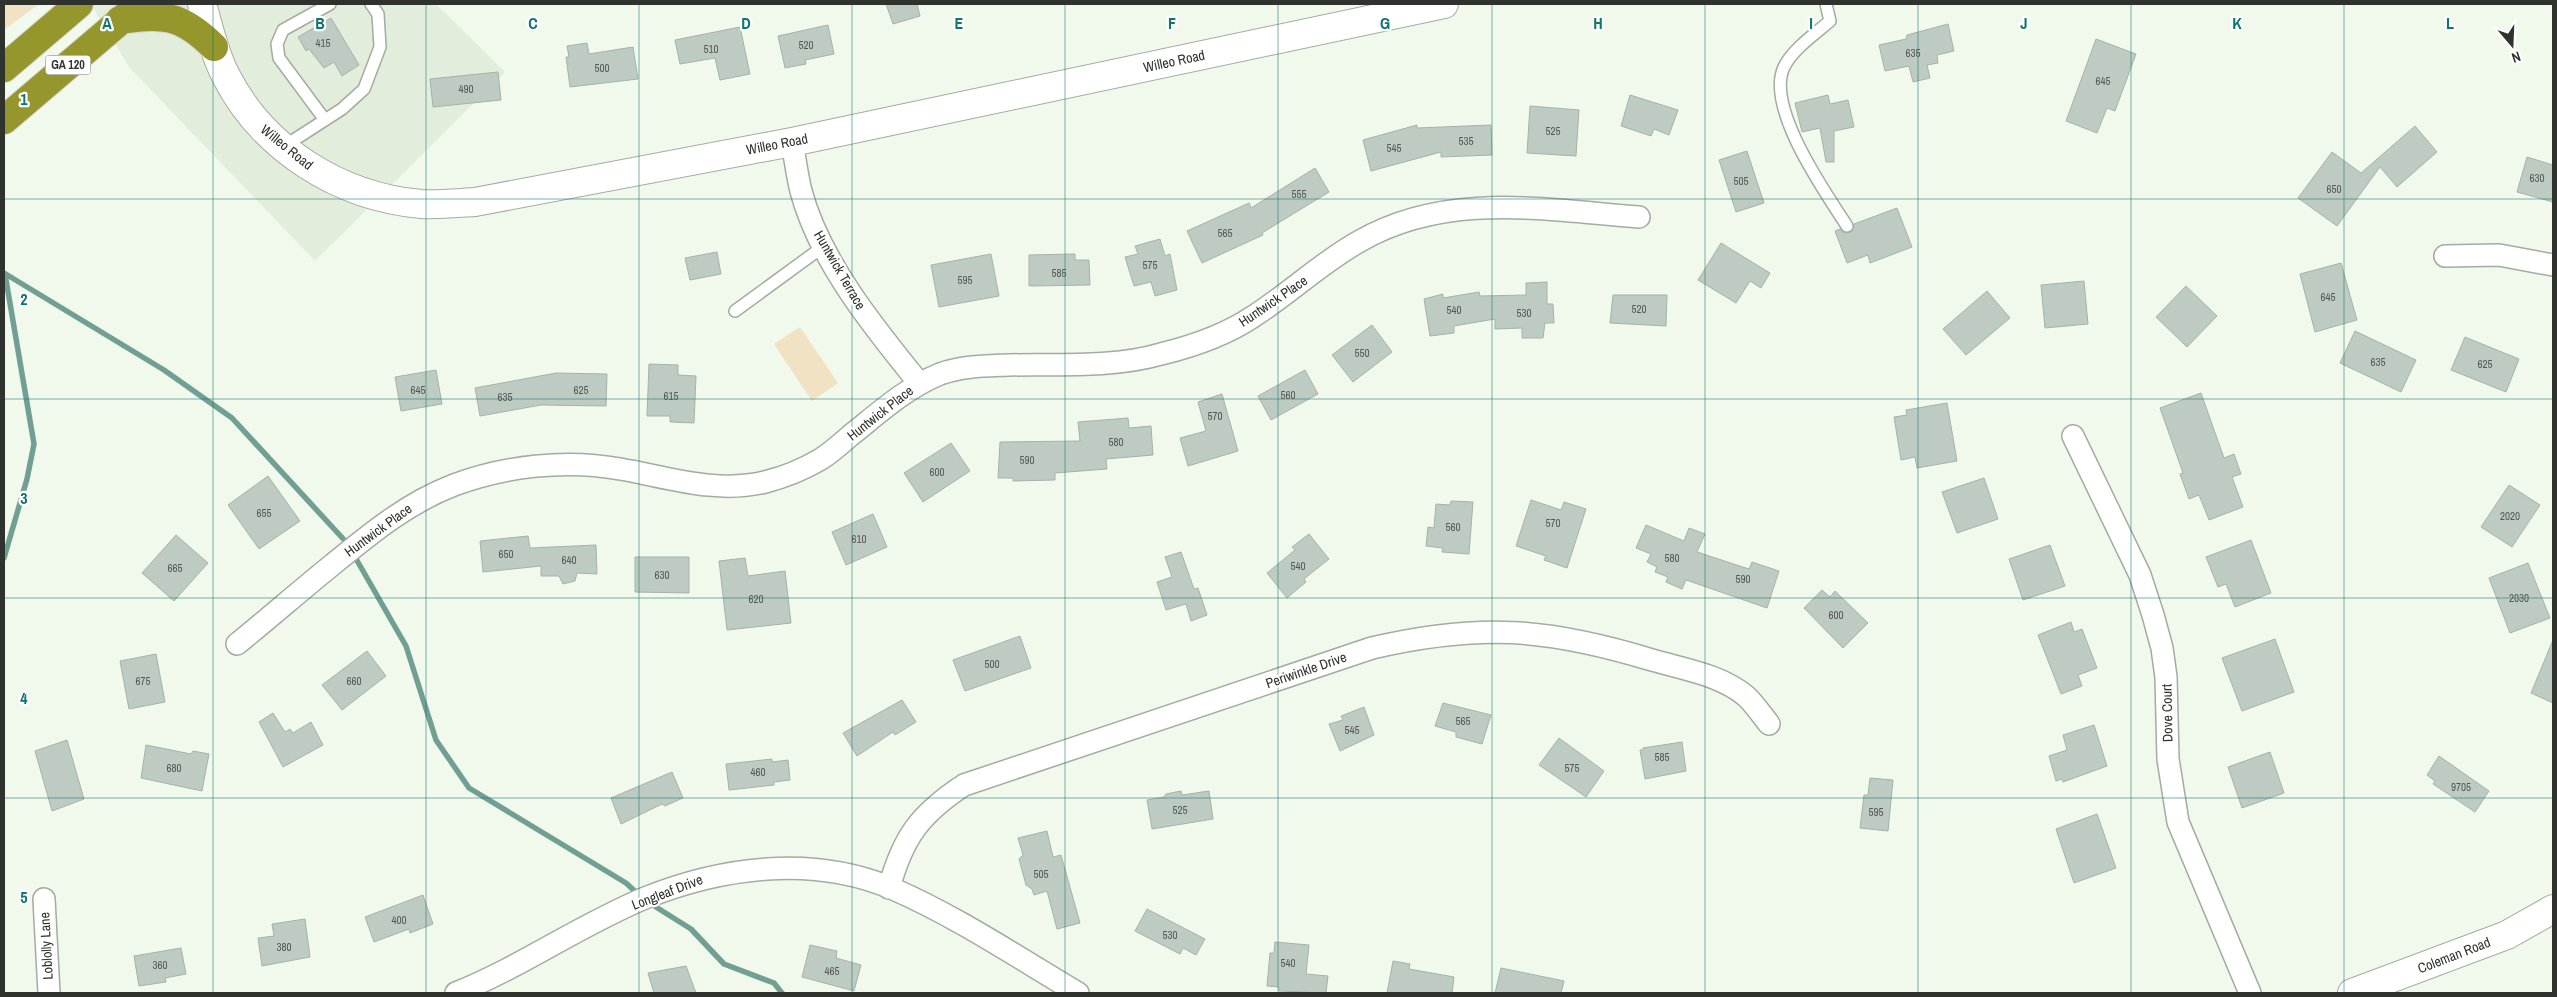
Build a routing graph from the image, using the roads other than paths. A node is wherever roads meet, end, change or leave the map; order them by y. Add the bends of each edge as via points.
1 (79, 4) edge
2 (202, 4) edge
3 (330, 4) edge
4 (372, 4) edge
5 (1444, 4) edge
6 (1826, 4) edge
7 (130, 12) edge
8 (214, 47) junction
9 (4, 68) edge
10 (4, 120) edge
11 (325, 120) junction
12 (792, 142) junction
13 (283, 147) junction
14 (1639, 217) dead end
15 (1847, 226) dead end
16 (824, 246) junction
17 (2446, 256) dead end
18 (2553, 265) edge
19 (735, 311) dead end
20 (919, 383) junction
21 (2073, 436) dead end
22 (237, 644) dead end
23 (1769, 724) dead end
24 (889, 888) junction
25 (44, 899) dead end
26 (2553, 909) edge
27 (49, 993) edge
28 (456, 993) edge
29 (1078, 993) edge
30 (2250, 993) edge
31 (2352, 993) edge

1 - 9 highway, GA 120
2 - 8 street, Willeo Road
3 - 11 lane via 283,30 277,44 279,58
4 - 11 lane via 378,14 380,47 364,89
5 - 12 street, Willeo Road
6 - 15 lane via 1830,21 1805,42 1784,67 1781,101 1786,118 1821,185
7 - 8 highway via 184,22
7 - 10 highway, GA 120
8 - 13 street, Willeo Road via 229,81 248,110
11 - 13 lane
12 - 13 street, Willeo Road via 475,202 421,204 368,193 333,179 300,161
12 - 16 street, Huntwick Terrace via 802,192
14 - 20 street, Huntwick Place via 1497,206 1433,213 1363,239 1253,317 1190,346 1118,362 971,366
16 - 19 lane
16 - 20 street, Huntwick Terrace via 852,296
17 - 18 street via 2499,255
20 - 22 street, Huntwick Place via 824,457 793,474 762,483 704,486 616,468 567,464 507,470 455,484 420,500 383,523
21 - 30 street, Dove Court via 2140,575 2153,615 2166,677 2168,759 2178,822
23 - 24 street, Periwinkle Drive via 1747,697 1719,680 1606,646 1518,631 1421,636 1372,648 964,785 938,802 914,827 897,859
24 - 28 street, Longleaf Drive via 843,874 795,868 746,870 700,878 644,899
24 - 29 street, Longleaf Drive via 935,909
25 - 27 street, Loblolly Lane
26 - 31 street, Coleman Road via 2507,935

